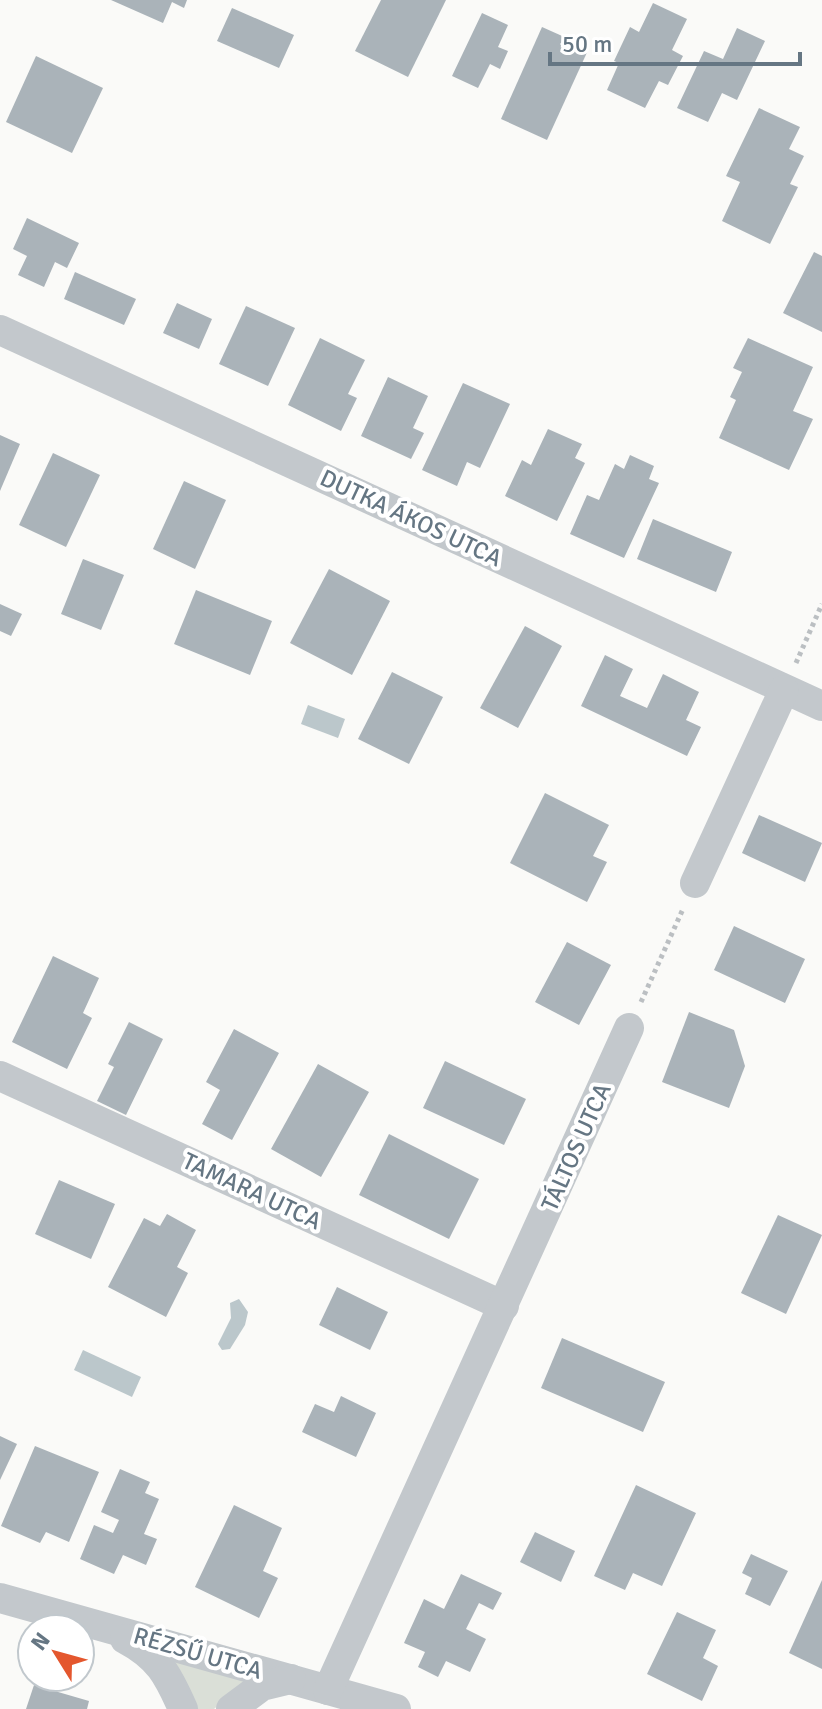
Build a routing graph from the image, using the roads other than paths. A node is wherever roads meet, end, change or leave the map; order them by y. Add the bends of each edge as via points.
1 (0, 330) edge
2 (784, 690) junction
3 (822, 706) edge
4 (695, 883) road end
5 (629, 1028) road end
6 (0, 1076) edge
7 (504, 1306) junction
8 (0, 1598) edge
9 (56, 1613) edge
10 (96, 1624) edge
11 (96, 1624) edge
12 (291, 1679) junction
13 (328, 1690) junction
14 (183, 1709) edge
15 (231, 1709) edge
16 (396, 1709) edge

1 - 2 street, DUTKA ÁKOS UTCA
2 - 3 street, DUTKA ÁKOS UTCA
2 - 4 street
5 - 7 street, TÁLTOS UTCA
6 - 7 street, TAMARA UTCA
7 - 13 street, TÁLTOS UTCA
8 - 9 street, RÉZSŰ UTCA
10 - 12 street, RÉZSŰ UTCA
11 - 14 street via 147,1650 168,1674
12 - 13 street, RÉZSŰ UTCA
12 - 15 street via 262,1686
13 - 16 street, RÉZSŰ UTCA

